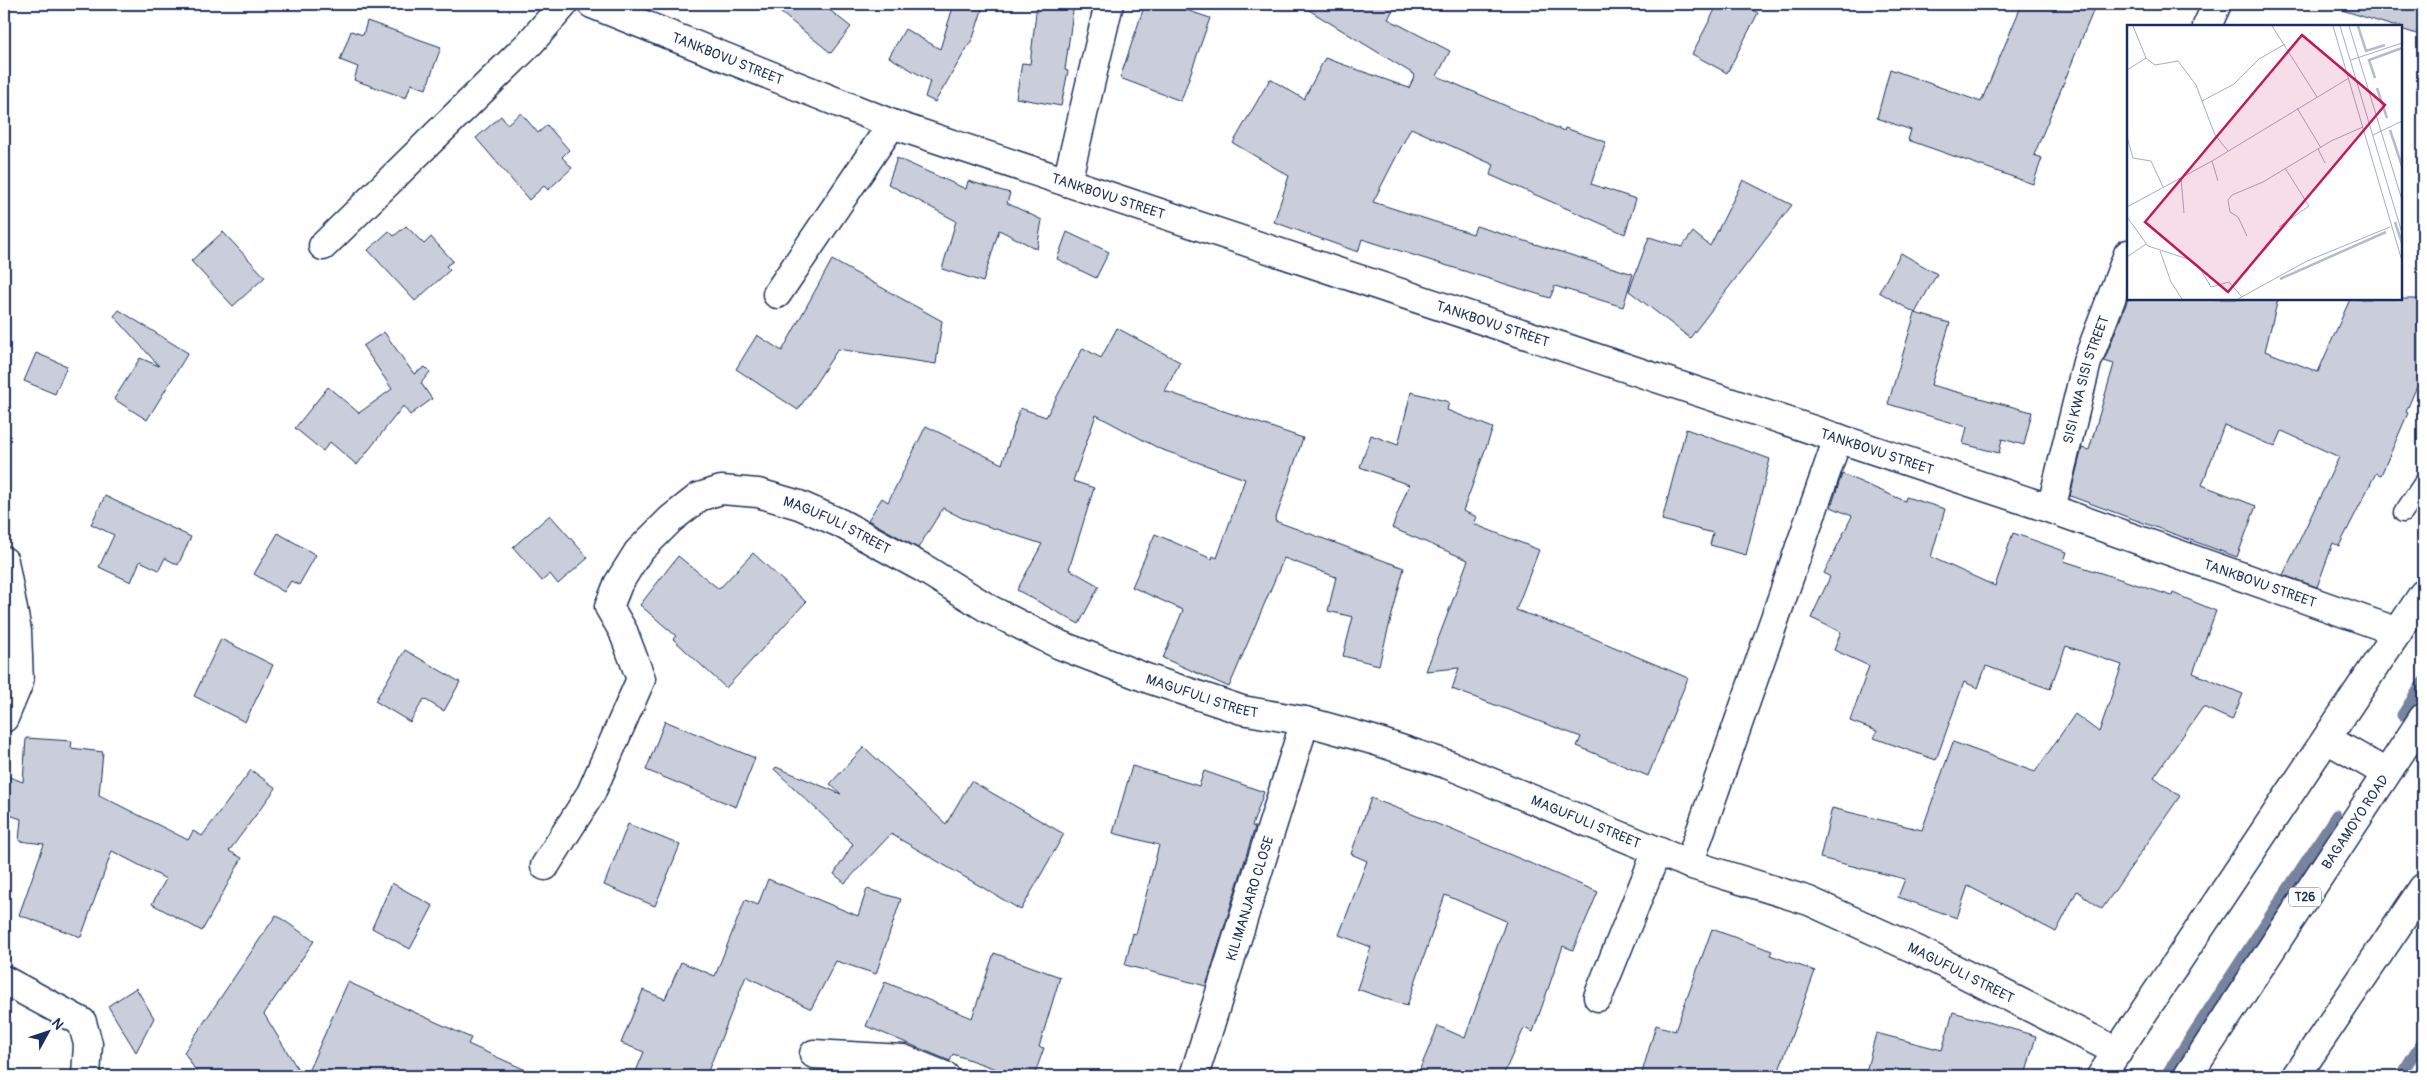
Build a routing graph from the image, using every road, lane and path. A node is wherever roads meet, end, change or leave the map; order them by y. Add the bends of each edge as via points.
1 (564, 4) edge
2 (592, 4) edge
3 (1109, 4) edge
4 (2217, 4) edge
5 (2207, 25) edge
6 (892, 124) junction
7 (1067, 182) junction
8 (323, 246) dead end
9 (2127, 257) edge
10 (777, 294) dead end
11 (1838, 438) junction
12 (2423, 483) edge
13 (2052, 509) junction
14 (2403, 513) dead end
15 (4, 561) edge
16 (2423, 594) edge
17 (2398, 632) junction
18 (4, 718) edge
19 (2423, 718) edge
20 (1305, 721) junction
21 (2327, 739) junction
22 (2386, 773) junction
23 (1657, 851) junction
24 (1689, 864) junction
25 (545, 866) dead end
26 (2423, 888) edge
27 (4, 980) edge
28 (1598, 997) dead end
29 (2118, 1052) junction
30 (814, 1054) dead end
31 (86, 1076) edge
32 (945, 1076) edge
33 (1194, 1076) edge
34 (2101, 1076) edge
35 (2188, 1076) edge
36 (2296, 1076) edge

1 - 8 main road via 529,44
2 - 6 main road, TANKBOVU STREET
3 - 7 main road
4 - 5 main road
6 - 7 main road, TANKBOVU STREET
6 - 10 main road
7 - 11 main road, TANKBOVU STREET
9 - 13 main road, SISI KWA SISI STREET via 2087,362
11 - 13 main road, TANKBOVU STREET
11 - 24 main road
12 - 14 lane
13 - 17 main road, TANKBOVU STREET
15 - 18 main road via 18,631 19,682
16 - 17 main road
17 - 21 main road
19 - 22 main road, BAGAMOYO ROAD / T26
20 - 23 main road, MAGUFULI STREET via 1449,766
20 - 25 main road, MAGUFULI STREET via 1242,710 1060,646 840,523 799,505 758,493 721,490 699,496 671,519 638,552 618,584 609,607 623,631 641,680 591,793
20 - 33 main road, KILIMANJARO CLOSE
21 - 22 main road
21 - 29 main road
22 - 35 main road, BAGAMOYO ROAD / T26
23 - 24 main road, MAGUFULI STREET
23 - 28 main road
24 - 29 main road, MAGUFULI STREET via 1809,901 1917,950
26 - 36 main road
27 - 31 main road via 82,1022 88,1044
29 - 34 main road
30 - 32 main road via 902,1059

